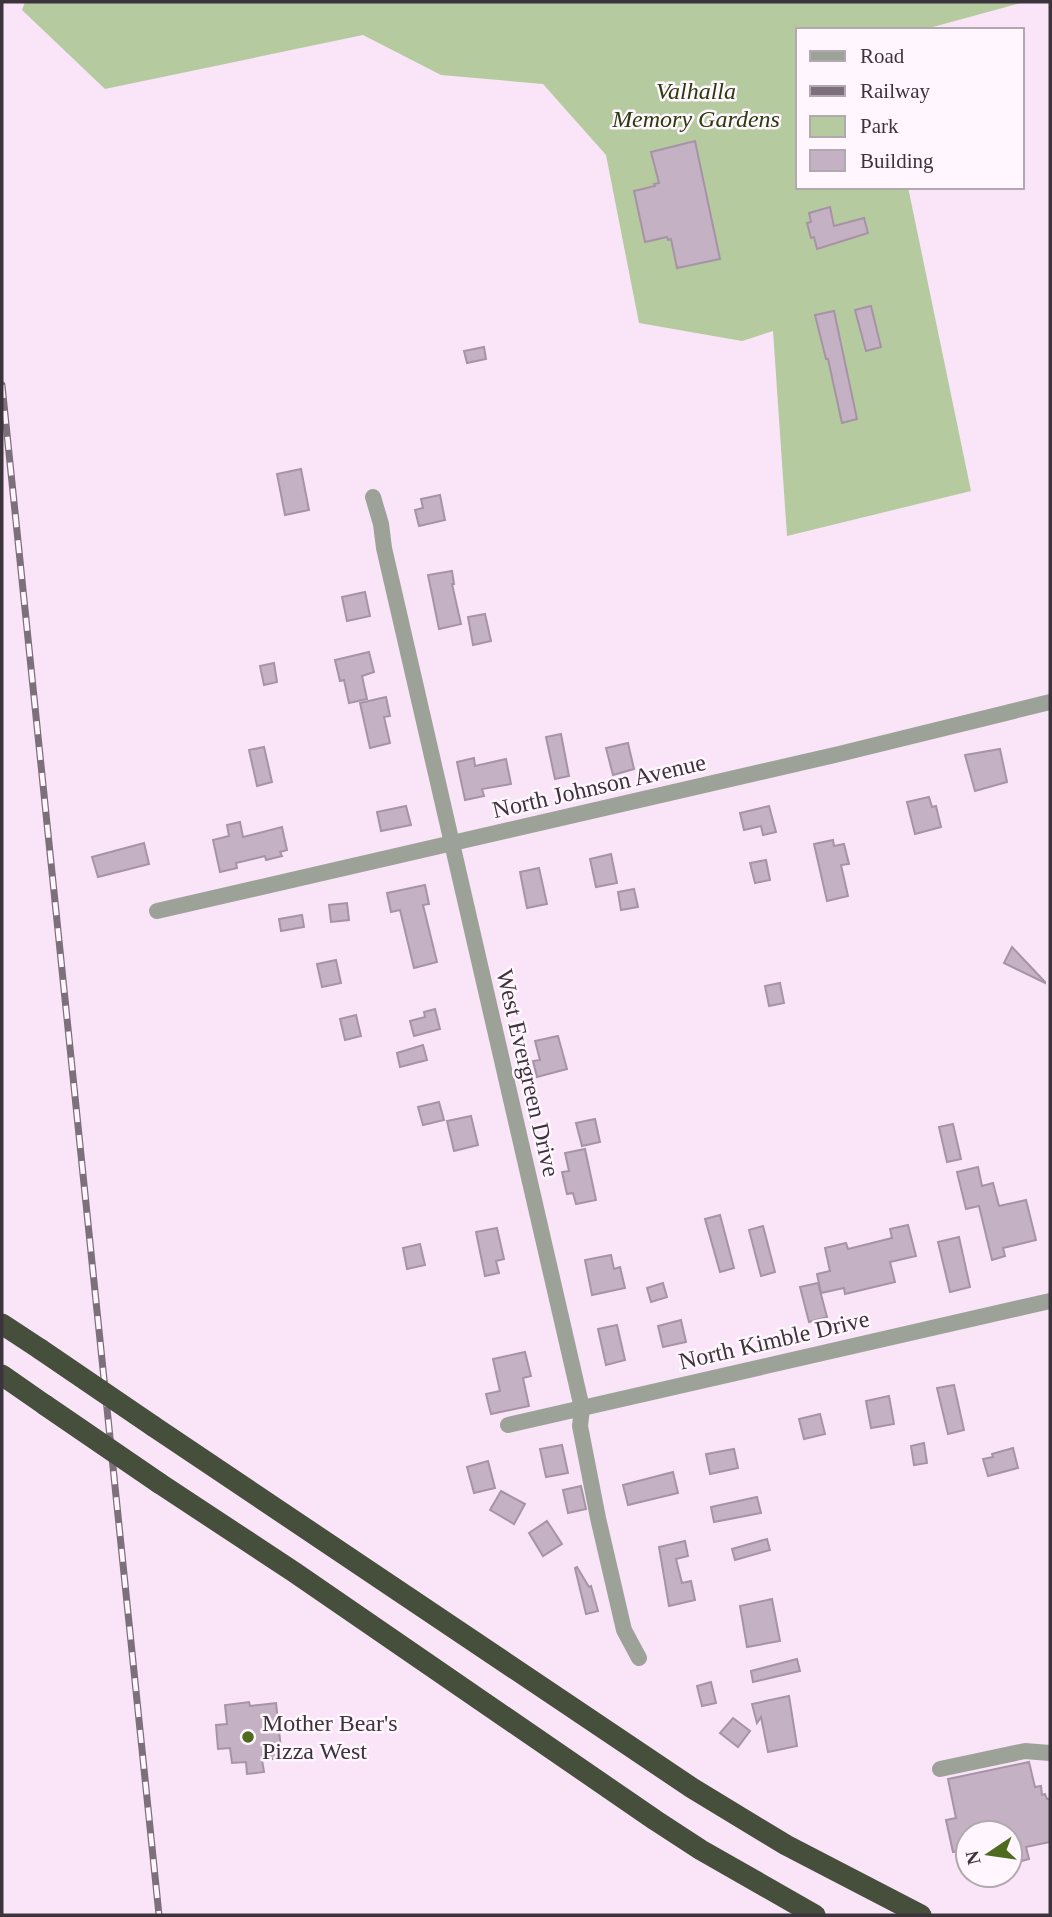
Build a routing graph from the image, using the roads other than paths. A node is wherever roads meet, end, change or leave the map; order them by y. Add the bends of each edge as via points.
1 (373, 497) dead end
2 (1050, 702) edge
3 (452, 843) junction
4 (157, 911) dead end
5 (1050, 1301) edge
6 (2, 1324) edge
7 (2, 1376) edge
8 (582, 1408) junction
9 (508, 1425) dead end
10 (639, 1658) dead end
11 (1050, 1753) edge
12 (940, 1769) dead end
13 (815, 1915) edge
14 (921, 1915) edge

1 - 3 street, West Evergreen Drive
2 - 3 street, North Johnson Avenue
3 - 4 street, North Johnson Avenue
3 - 8 street, West Evergreen Drive
5 - 8 street, North Kimble Drive
6 - 14 highway, bridge via 692,1788 786,1845
7 - 13 highway, bridge via 654,1820
8 - 9 street, North Kimble Drive
8 - 10 street, West Evergreen Drive via 580,1426 598,1518 625,1630
11 - 12 street via 1025,1751

